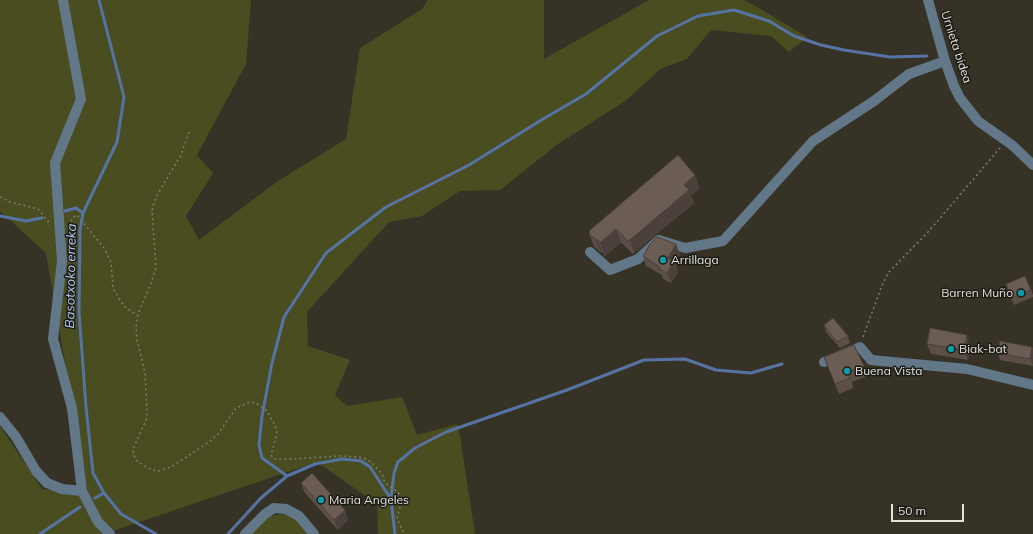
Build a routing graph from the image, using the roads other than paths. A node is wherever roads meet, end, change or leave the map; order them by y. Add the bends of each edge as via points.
1 (63, 0) edge
2 (928, 0) edge
3 (945, 61) junction
4 (1033, 165) edge
5 (590, 252) dead end
6 (824, 362) edge
7 (1033, 385) edge
8 (0, 418) edge
9 (82, 491) junction
10 (110, 534) edge
11 (245, 534) edge
12 (314, 534) edge

1 - 9 street via 81,99 55,163 62,261 54,339 72,408
2 - 3 street, Urnieta bidea
3 - 4 street, Urnieta bidea via 954,86 970,112
3 - 5 street via 909,74 874,101 813,141 723,241 685,248 659,240 638,259 610,270
6 - 7 street via 860,347 871,360 967,369
8 - 9 street via 47,483 62,489
9 - 10 street via 98,522
11 - 12 street via 274,508 286,509 299,516

